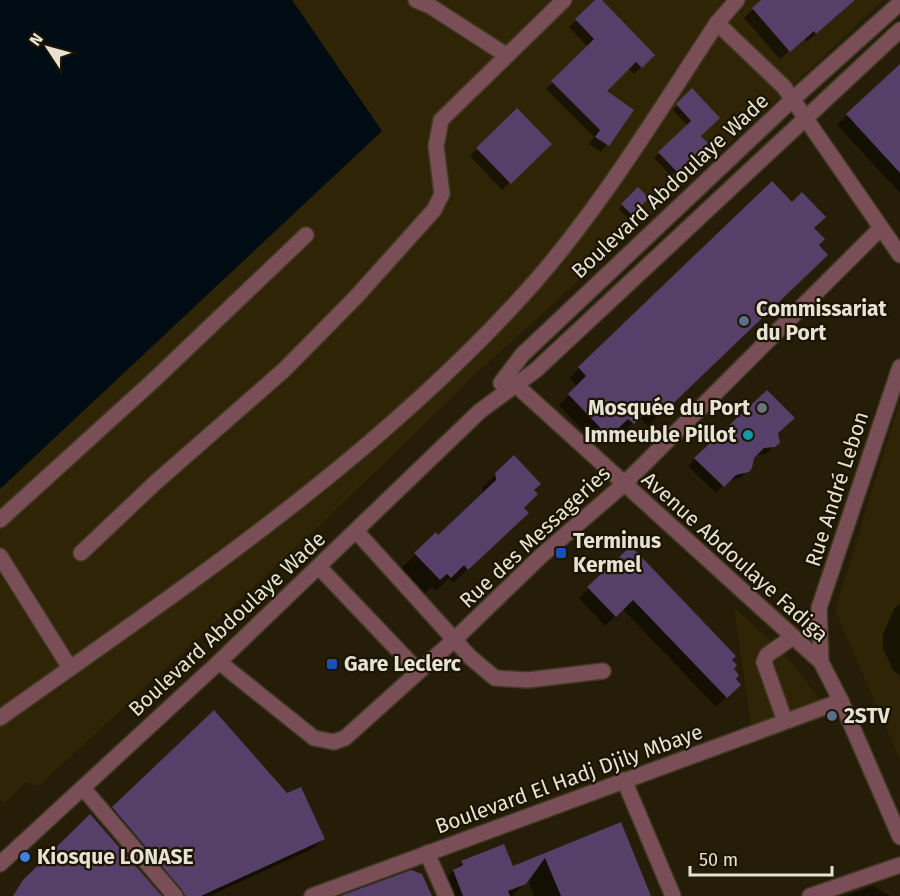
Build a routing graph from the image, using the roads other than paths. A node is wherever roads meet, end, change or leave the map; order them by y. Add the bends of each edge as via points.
1 (416, 0) edge
2 (564, 0) edge
3 (727, 3) edge
4 (900, 3) edge
5 (717, 23) junction
6 (900, 30) edge
7 (506, 55) junction
8 (793, 99) junction
9 (806, 117) junction
10 (881, 228) junction
11 (306, 235) dead end
12 (900, 255) edge
13 (900, 367) edge
14 (510, 381) junction
15 (623, 485) junction
16 (0, 520) edge
17 (357, 532) junction
18 (81, 553) dead end
19 (0, 556) edge
20 (319, 567) junction
21 (793, 638) junction
22 (454, 639) junction
23 (219, 662) junction
24 (821, 662) junction
25 (70, 668) junction
26 (603, 670) dead end
27 (418, 671) junction
28 (841, 701) junction
29 (0, 718) edge
30 (785, 722) junction
31 (624, 780) junction
32 (83, 788) junction
33 (900, 837) edge
34 (427, 853) junction
35 (0, 864) edge
36 (900, 865) edge
37 (175, 896) edge
38 (312, 896) edge
39 (446, 896) edge
40 (673, 896) edge
41 (810, 896) edge

1 - 7 street
2 - 7 street
3 - 5 street
4 - 8 street, Boulevard Abdoulaye Wade
5 - 8 street
5 - 25 street via 591,210 534,283 476,344 287,513
6 - 9 street, Boulevard Abdoulaye Wade
7 - 18 street via 441,120 436,146 442,194 434,210 284,370
8 - 9 street
8 - 14 street, Boulevard Abdoulaye Wade via 522,355
9 - 10 street
9 - 14 street, Boulevard Abdoulaye Wade via 536,370
10 - 12 street
10 - 15 street, Rue des Messageries
11 - 16 street
13 - 24 street, Rue André Lebon via 819,608
14 - 15 street, Avenue Abdoulaye Fadiga
14 - 17 street, Boulevard Abdoulaye Wade
15 - 21 street, Avenue Abdoulaye Fadiga
15 - 22 street, Rue des Messageries
17 - 20 street, Boulevard Abdoulaye Wade
17 - 22 street
19 - 25 street
20 - 23 street, Boulevard Abdoulaye Wade
20 - 27 street
21 - 24 street, Avenue Abdoulaye Fadiga
21 - 30 street via 767,655 764,662
22 - 26 street via 482,670 495,678 528,680
22 - 27 street, Rue des Messageries
23 - 27 street, Rue des Messageries via 314,738 334,742 345,738
23 - 32 street, Boulevard Abdoulaye Wade
24 - 28 street, Avenue Abdoulaye Fadiga
25 - 29 street
28 - 30 street, Boulevard El Hadj Djily Mbaye
28 - 33 street, Avenue Abdoulaye Fadiga
30 - 31 street, Boulevard El Hadj Djily Mbaye
31 - 34 street, Boulevard El Hadj Djily Mbaye
31 - 40 street
32 - 35 street, Boulevard Abdoulaye Wade
32 - 37 street
34 - 38 street, Boulevard El Hadj Djily Mbaye
34 - 39 street
36 - 41 street

